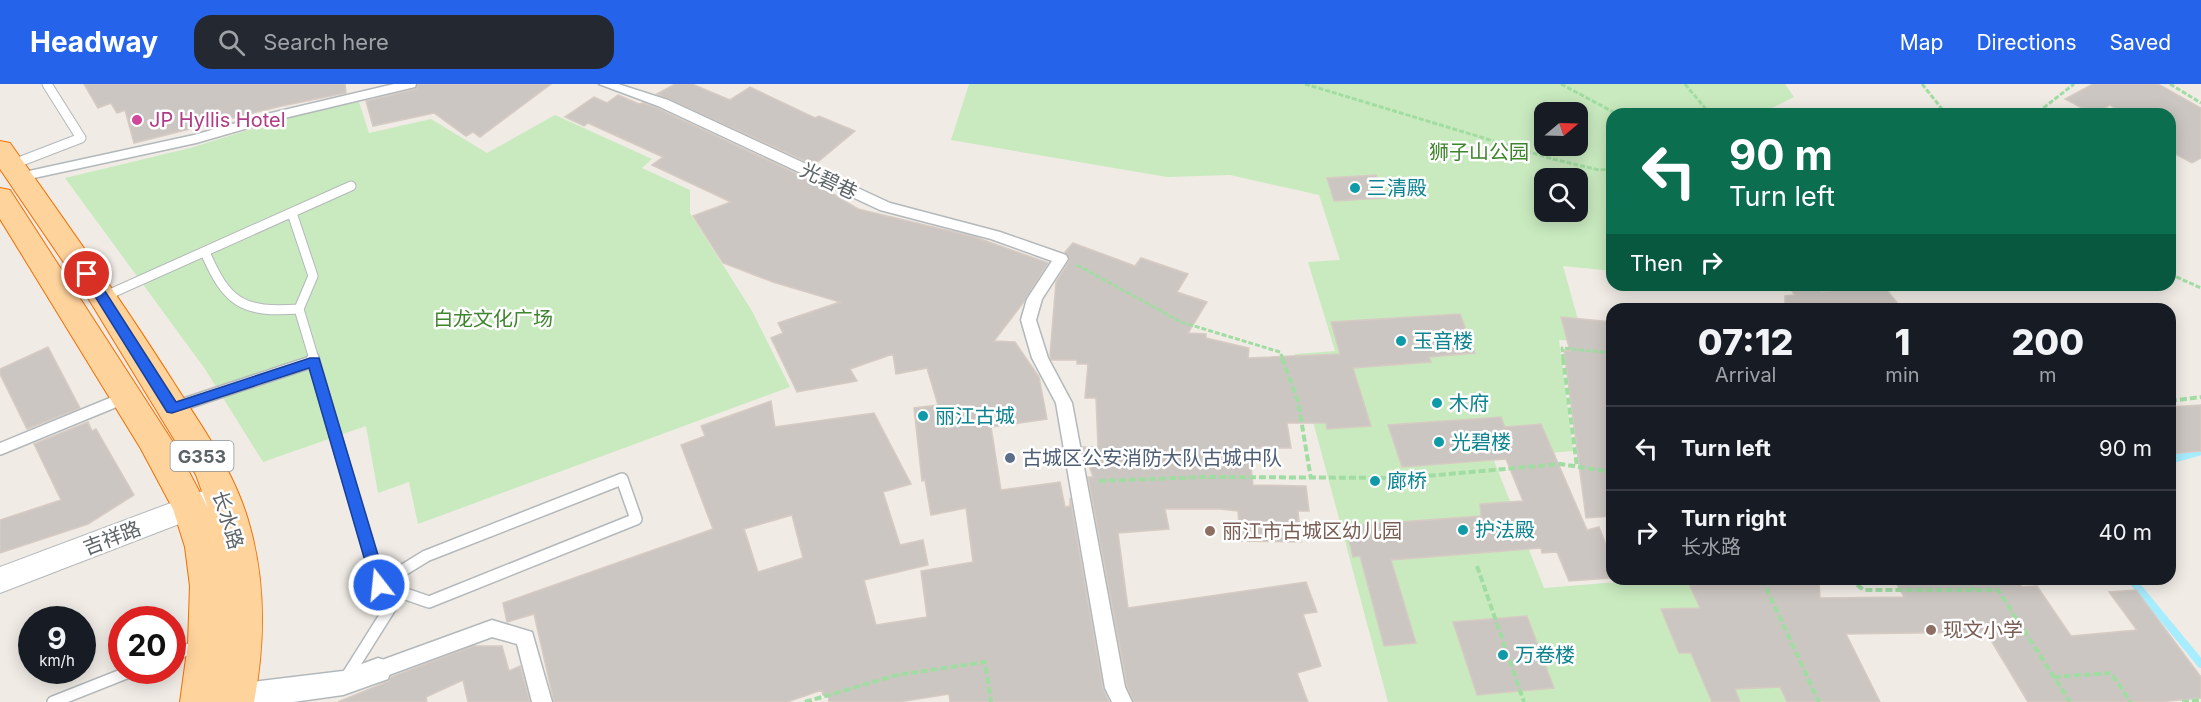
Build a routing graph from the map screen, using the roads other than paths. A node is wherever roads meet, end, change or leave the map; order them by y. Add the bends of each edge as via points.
1 (47, 84) edge
2 (410, 84) edge
3 (605, 84) edge
4 (6, 185) edge
5 (351, 186) dead end
6 (292, 213) junction
7 (205, 252) junction
8 (103, 297) junction
9 (299, 309) junction
10 (314, 361) junction
11 (127, 396) junction
12 (172, 408) junction
13 (0, 449) edge
14 (223, 495) junction
15 (191, 507) junction
16 (0, 580) edge
17 (379, 585) junction
18 (400, 592) junction
19 (208, 642) junction
20 (186, 651) edge
21 (378, 670) joint
22 (108, 680) edge
23 (343, 683) junction
24 (235, 699) edge
25 (53, 702) edge
26 (200, 702) edge
27 (542, 702) edge
28 (1122, 702) edge

1 - 4 lane via 81,138
2 - 4 street
3 - 28 street, 光碧巷 via 663,103 885,207 995,235 1061,259 1029,312 1032,337 1064,403 1115,688
4 - 8 highway, 长水路 / G353
4 - 11 highway, 长水路 / G353
5 - 6 lane
6 - 7 lane
6 - 9 lane via 313,276
7 - 8 lane
7 - 9 lane via 223,289 241,303 264,309
8 - 12 highway, 长水路 / G353
9 - 10 lane
10 - 12 lane
10 - 17 lane
11 - 13 lane
11 - 15 highway, 长水路 / G353
12 - 14 highway, 长水路 / G353
14 - 15 street, 吉祥路
14 - 24 highway, 长水路 / G353 via 236,535 242,577 242,657
15 - 16 street, 吉祥路
15 - 19 highway, 长水路 / G353 via 207,573
17 - 18 lane
17 - 18 lane via 426,556 622,479 636,519 429,602
18 - 23 lane
19 - 20 lane
19 - 26 highway, 长水路 / G353
21 - 23 street
21 - 27 street via 492,628 525,638
22 - 25 lane
23 - 24 street

